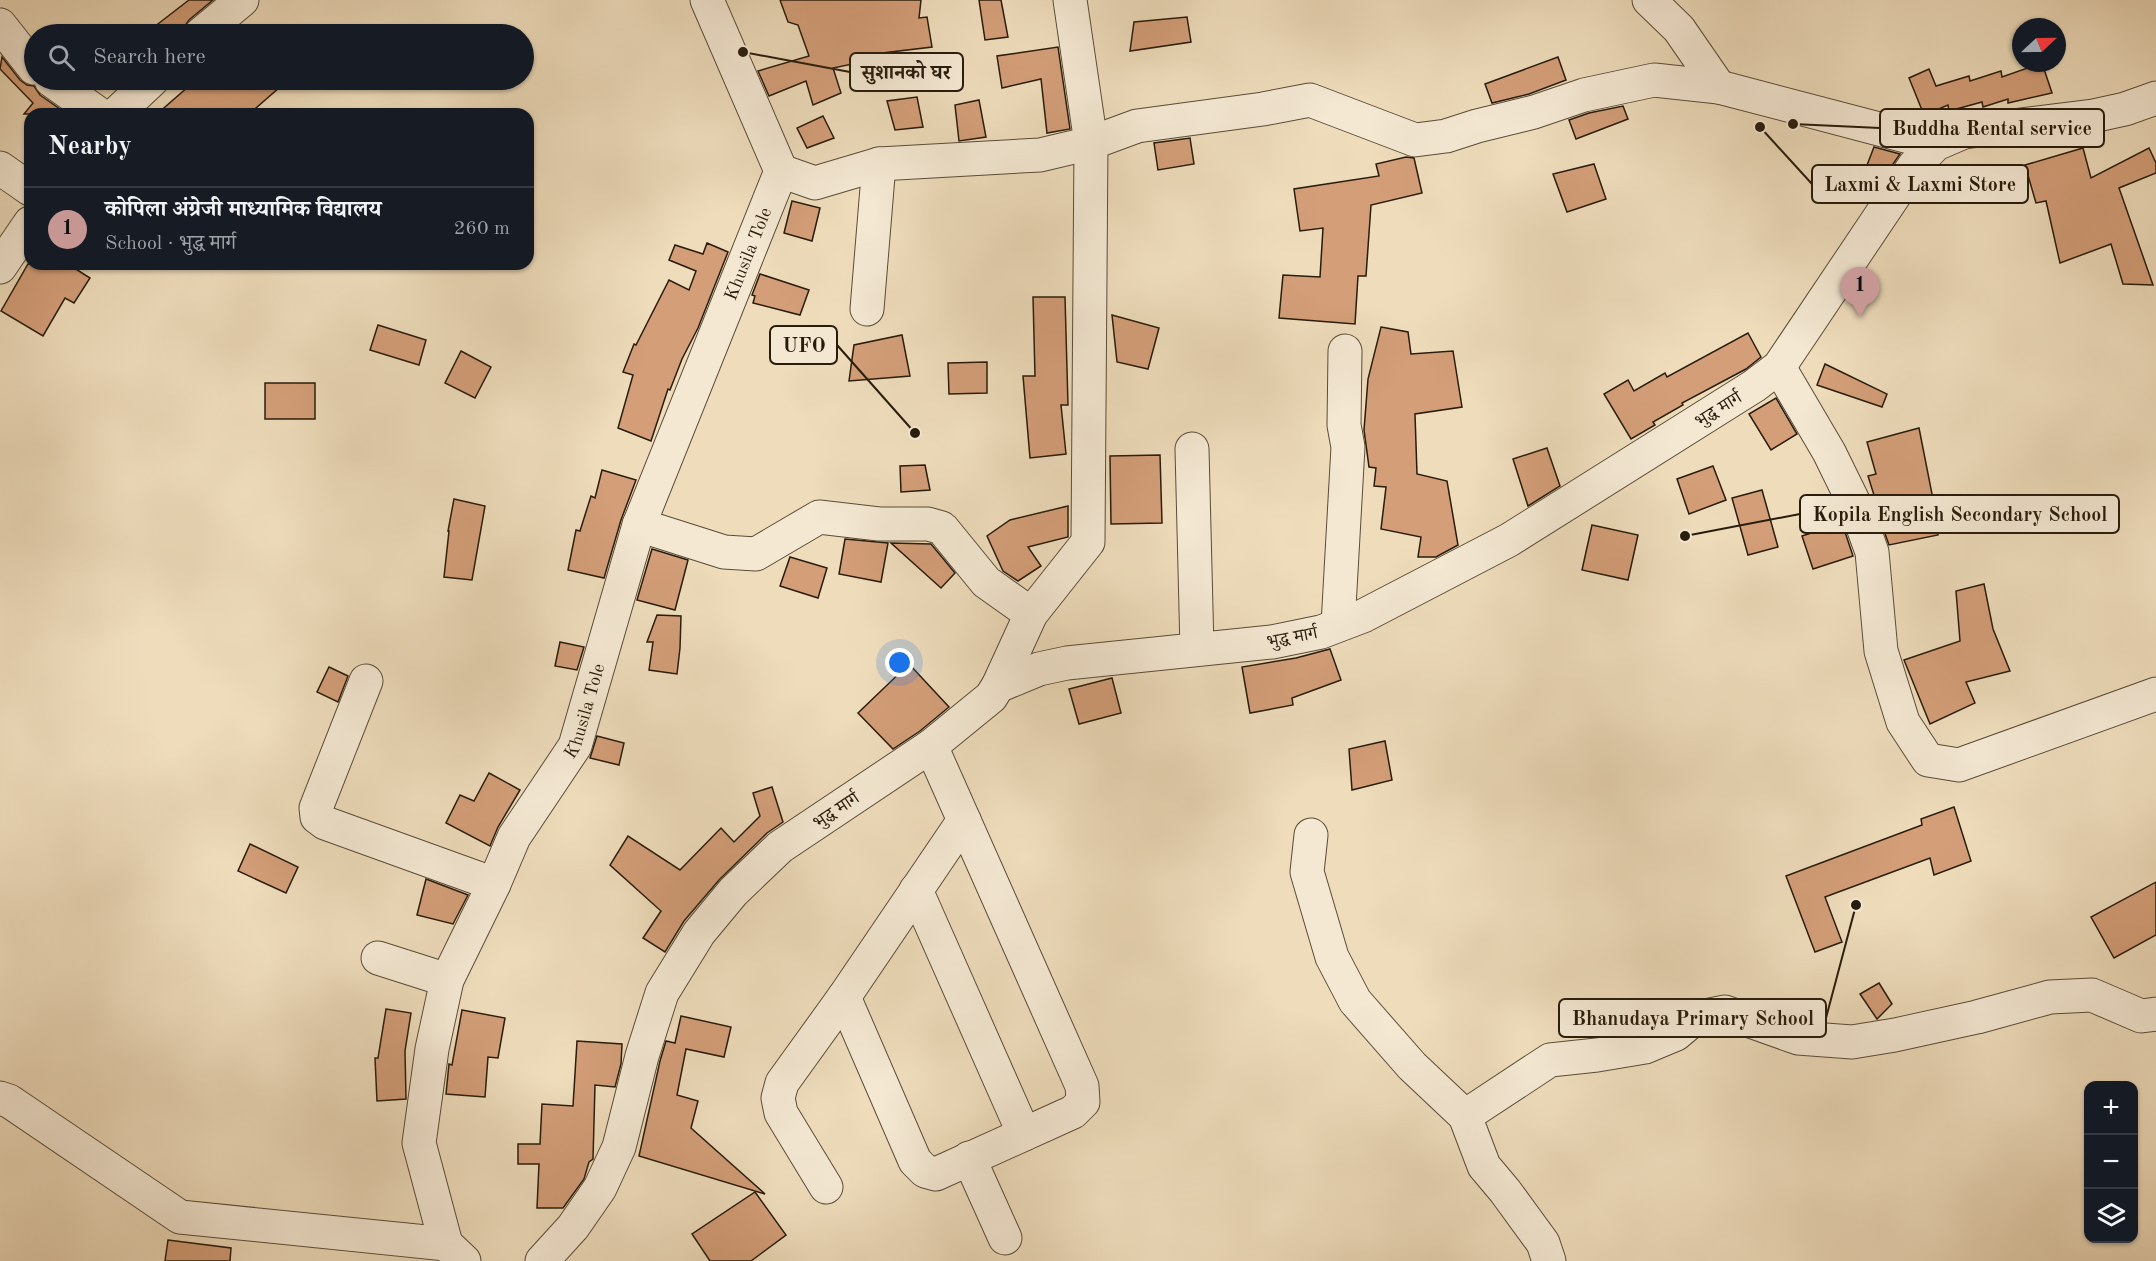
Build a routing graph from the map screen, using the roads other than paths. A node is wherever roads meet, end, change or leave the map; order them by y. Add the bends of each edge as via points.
1 (242, 0) edge
2 (707, 0) edge
3 (1070, 0) edge
4 (1649, 0) edge
5 (213, 24) edge
6 (0, 25) edge
7 (24, 55) edge
8 (1719, 87) junction
9 (65, 90) edge
10 (141, 90) edge
11 (2156, 98) edge
12 (91, 108) edge
13 (122, 108) edge
14 (1091, 143) junction
15 (1936, 144) junction
16 (879, 164) junction
17 (0, 168) edge
18 (781, 171) junction
19 (24, 185) edge
20 (24, 232) edge
21 (0, 267) edge
22 (867, 309) dead end
23 (1345, 351) dead end
24 (1779, 368) junction
25 (1192, 449) dead end
26 (639, 525) junction
27 (1031, 614) junction
28 (1338, 625) junction
29 (1197, 649) junction
30 (366, 681) dead end
31 (998, 686) junction
32 (2156, 694) edge
33 (931, 746) junction
34 (964, 820) junction
35 (1311, 835) dead end
36 (494, 884) junction
37 (916, 890) junction
38 (378, 958) dead end
39 (447, 980) junction
40 (844, 997) junction
41 (2156, 1014) edge
42 (0, 1098) edge
43 (1465, 1116) junction
44 (1024, 1134) junction
45 (969, 1158) junction
46 (826, 1187) dead end
47 (1005, 1238) dead end
48 (455, 1252) edge
49 (542, 1261) edge
50 (1549, 1261) edge

1 - 5 street
2 - 18 street
3 - 14 street
4 - 8 street via 1680,29
6 - 7 street
8 - 14 street via 1654,80 1584,95 1446,136 1415,140 1310,100 1137,126
8 - 15 street
9 - 12 street
10 - 13 street
11 - 15 street, भुद्ध मार्ग via 2093,116 1964,132
14 - 16 street via 1040,155
14 - 27 street via 1088,542
15 - 24 street, भुद्ध मार्ग via 1914,166
16 - 18 street via 815,183
16 - 22 street
17 - 19 street
18 - 26 street, Khusila Tole
20 - 21 street
23 - 28 street via 1344,425 1348,447
24 - 28 street, भुद्ध मार्ग via 1509,540 1363,616
24 - 32 street via 1855,505 1872,552 1881,651 1903,722 1928,760 1959,765
25 - 29 street
26 - 27 street via 724,552 756,554 819,516 879,524 928,524 942,528 986,582
26 - 36 street, Khusila Tole via 575,746 513,837
27 - 31 street
28 - 29 street, भुद्ध मार्ग via 1272,642
29 - 31 street, भुद्ध मार्ग via 1067,663 1039,669
30 - 36 street via 316,808 317,817
31 - 33 street, भुद्ध मार्ग via 991,698
33 - 34 street
33 - 49 street, भुद्ध मार्ग via 780,847 733,892 699,933 662,993 619,1147 600,1188 573,1227
34 - 37 street
34 - 44 street via 1082,1086 1083,1102 1073,1112
35 - 43 street via 1306,872 1332,957 1355,1001 1412,1066
36 - 39 street, Khusila Tole
37 - 40 street
37 - 44 street
38 - 39 street
39 - 48 street, Khusila Tole via 432,1049 419,1143
40 - 45 street via 915,1161 925,1171 936,1174
40 - 46 street via 782,1083 778,1098 781,1113
41 - 43 street via 2141,1016 2092,995 2050,997 1977,1017 1852,1042 1798,1038 1725,1012 1695,1018 1676,1034 1645,1047 1550,1060
42 - 48 street via 180,1217
43 - 50 street via 1484,1166 1543,1242
44 - 45 street
45 - 47 street

